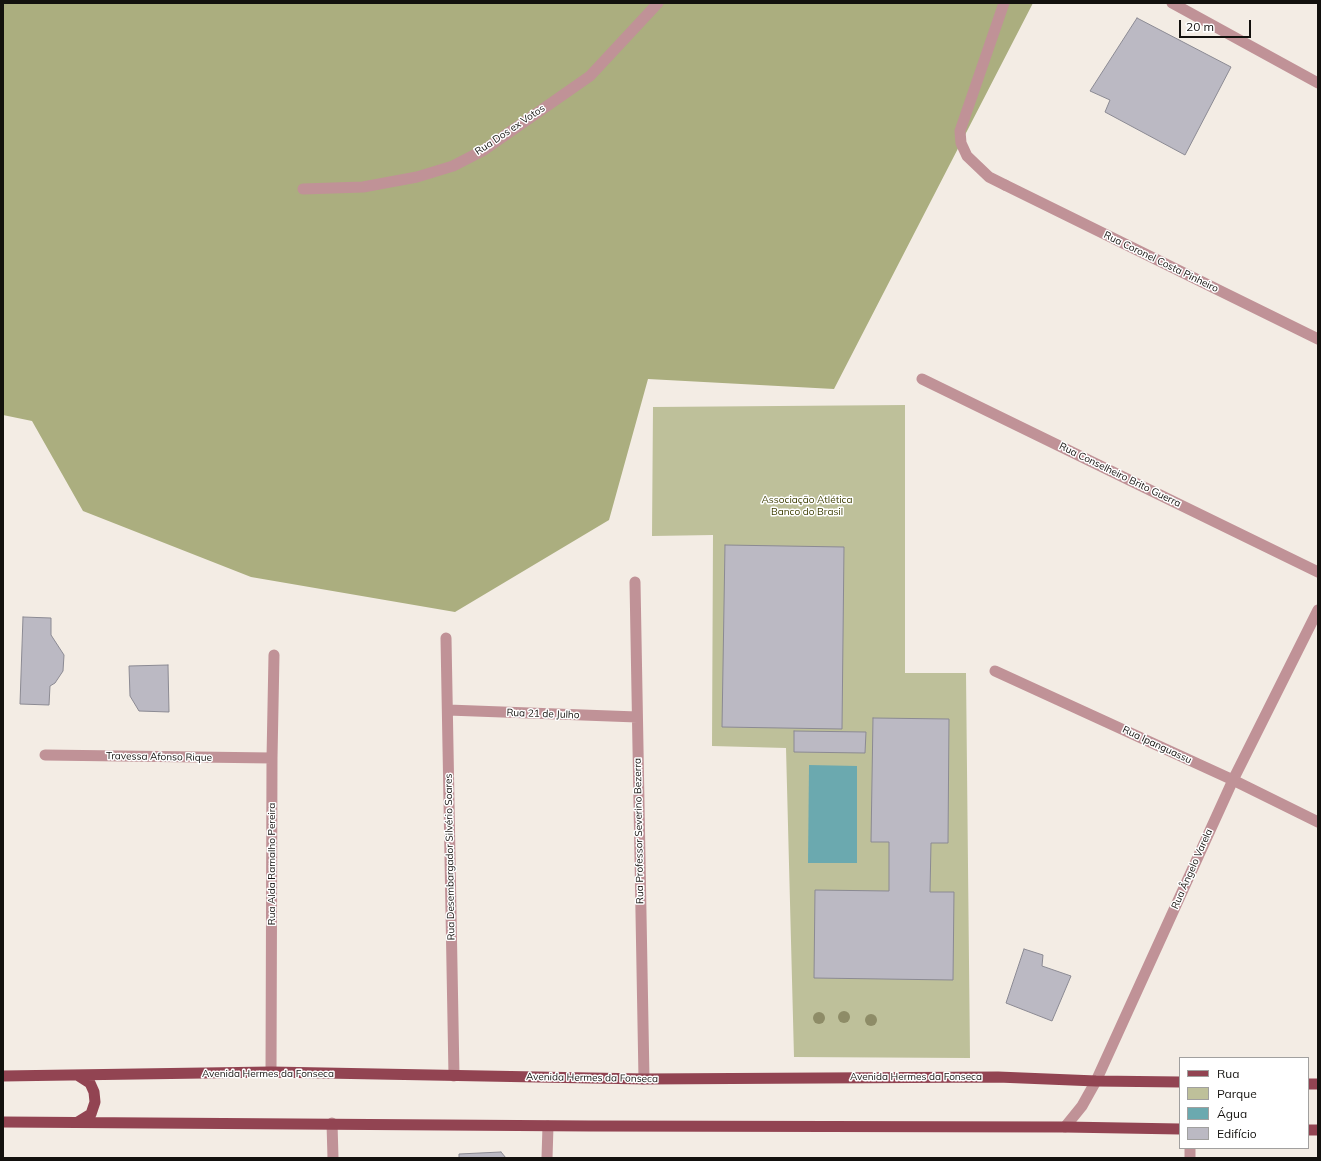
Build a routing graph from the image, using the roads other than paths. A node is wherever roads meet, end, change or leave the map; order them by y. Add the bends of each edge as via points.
1 (658, 3) edge
2 (1004, 3) edge
3 (1172, 3) edge
4 (1318, 83) edge
5 (303, 188) dead end
6 (1318, 339) edge
7 (922, 379) dead end
8 (1318, 572) edge
9 (635, 582) dead end
10 (1318, 610) edge
11 (446, 638) dead end
12 (274, 655) dead end
13 (995, 671) dead end
14 (448, 710) junction
15 (637, 717) junction
16 (45, 755) dead end
17 (272, 758) junction
18 (1233, 780) junction
19 (1318, 822) edge
20 (271, 1072) junction
21 (3, 1076) edge
22 (79, 1076) junction
23 (454, 1076) junction
24 (644, 1079) junction
25 (1096, 1081) junction
26 (1179, 1082) edge
27 (3, 1122) edge
28 (78, 1122) junction
29 (332, 1124) junction
30 (548, 1126) junction
31 (1065, 1127) junction
32 (1179, 1129) edge
33 (333, 1158) edge
34 (548, 1158) edge

1 - 5 street, Rua Dos ex Votos via 590,76 478,153 453,166 417,177 363,187
2 - 6 street, Rua Coronel Costa Pinheiro via 960,131 961,143 968,156 988,177
3 - 4 street
7 - 8 street, Rua Conselheiro Brito Guerra
9 - 15 street, Rua Professor Severino Bezerra
10 - 18 street, Rua Ângelo Varela
11 - 14 street, Rua Desembargador Silvério Soares
12 - 17 street, Rua Alda Ramalho Pereira
13 - 18 street, Rua Ipanguassu
14 - 15 street, Rua 21 de Julho
14 - 23 street, Rua Desembargador Silvério Soares
15 - 24 street, Rua Professor Severino Bezerra
16 - 17 street, Travessa Afonso Rique
17 - 20 street, Rua Alda Ramalho Pereira
18 - 19 street, Rua Ipanguassu
18 - 25 street, Rua Ângelo Varela
20 - 22 main road, Avenida Hermes da Fonseca
20 - 23 main road, Avenida Hermes da Fonseca
21 - 22 main road, Avenida Hermes da Fonseca
22 - 28 main road via 90,1083 95,1102 91,1114
23 - 24 main road, Avenida Hermes da Fonseca
24 - 25 main road, Avenida Hermes da Fonseca via 998,1077
25 - 26 main road, Avenida Hermes da Fonseca
25 - 31 street, Rua Ângelo Varela via 1082,1106
27 - 28 main road
28 - 29 main road
29 - 30 main road
29 - 33 street
30 - 31 main road
30 - 34 street
31 - 32 main road

